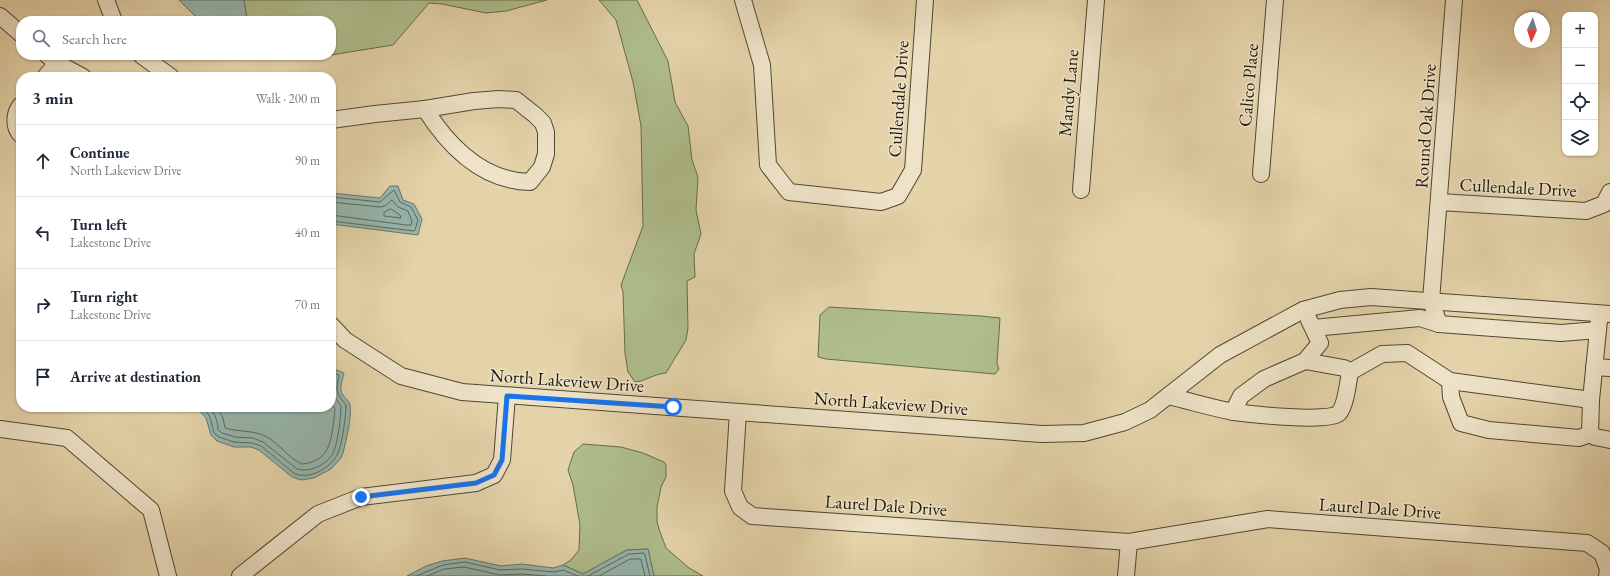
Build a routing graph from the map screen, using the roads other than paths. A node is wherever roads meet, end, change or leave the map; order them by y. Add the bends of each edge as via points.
1 (106, 0) edge
2 (743, 0) edge
3 (926, 0) edge
4 (1096, 0) edge
5 (1275, 0) edge
6 (1454, 0) edge
7 (0, 16) edge
8 (112, 16) edge
9 (16, 30) edge
10 (52, 60) edge
11 (54, 60) edge
12 (148, 60) edge
13 (47, 72) edge
14 (74, 72) edge
15 (164, 72) edge
16 (425, 109) junction
17 (336, 119) edge
18 (1261, 174) dead end
19 (1081, 190) dead end
20 (1610, 192) edge
21 (1439, 202) junction
22 (1431, 301) junction
23 (1303, 310) junction
24 (1605, 314) edge
25 (1439, 324) junction
26 (1314, 328) junction
27 (336, 330) edge
28 (1598, 330) junction
29 (1305, 361) junction
30 (1602, 368) edge
31 (1350, 372) junction
32 (1450, 381) junction
33 (507, 396) junction
34 (1168, 396) junction
35 (1591, 400) junction
36 (738, 412) junction
37 (1233, 412) junction
38 (0, 429) edge
39 (1590, 434) junction
40 (1610, 440) edge
41 (1129, 542) junction
42 (168, 576) edge
43 (240, 576) edge
44 (1126, 576) edge
45 (1607, 576) edge

1 - 8 street
2 - 3 street, Cullendale Drive via 762,65 768,165 789,192 881,202 898,196 913,170
4 - 19 street, Mandy Lane
5 - 18 street, Calico Place
6 - 21 street, Round Oak Drive
7 - 9 street
10 - 13 street
11 - 14 street
12 - 15 street
16 - 16 street via 474,101 516,100 543,123 547,143 542,166 530,182 516,181 491,173 468,160 454,147
16 - 17 street
20 - 21 street, Cullendale Drive via 1604,204 1586,211
21 - 22 street, Round Oak Drive
22 - 23 street, North Lakeview Drive via 1372,297 1340,300
22 - 24 street, North Lakeview Drive
22 - 25 street
23 - 26 street
23 - 34 street, North Lakeview Drive via 1220,355
24 - 28 street
25 - 26 street via 1420,318
25 - 28 street via 1562,333
26 - 29 street via 1320,343
27 - 33 street, North Lakeview Drive via 345,340 401,376 462,392
28 - 30 street
29 - 31 street via 1344,368
29 - 37 street via 1264,379 1241,396
30 - 35 street
31 - 32 street via 1382,354 1407,353
31 - 37 street via 1343,404 1339,413 1334,416 1317,418
32 - 35 street
32 - 39 street via 1451,397 1461,424 1489,430 1579,438
33 - 36 street, North Lakeview Drive
33 - 43 street via 502,460 494,475 476,483 361,497 318,514
34 - 36 street, North Lakeview Drive via 1150,410 1125,422 1084,433 1042,434
34 - 37 street
35 - 39 street
36 - 41 street, Laurel Dale Drive via 733,491 740,507 752,516
38 - 42 street via 67,438 151,510
39 - 40 street
41 - 44 street
41 - 45 street, Laurel Dale Drive via 1276,520 1587,543 1602,553 1608,569

